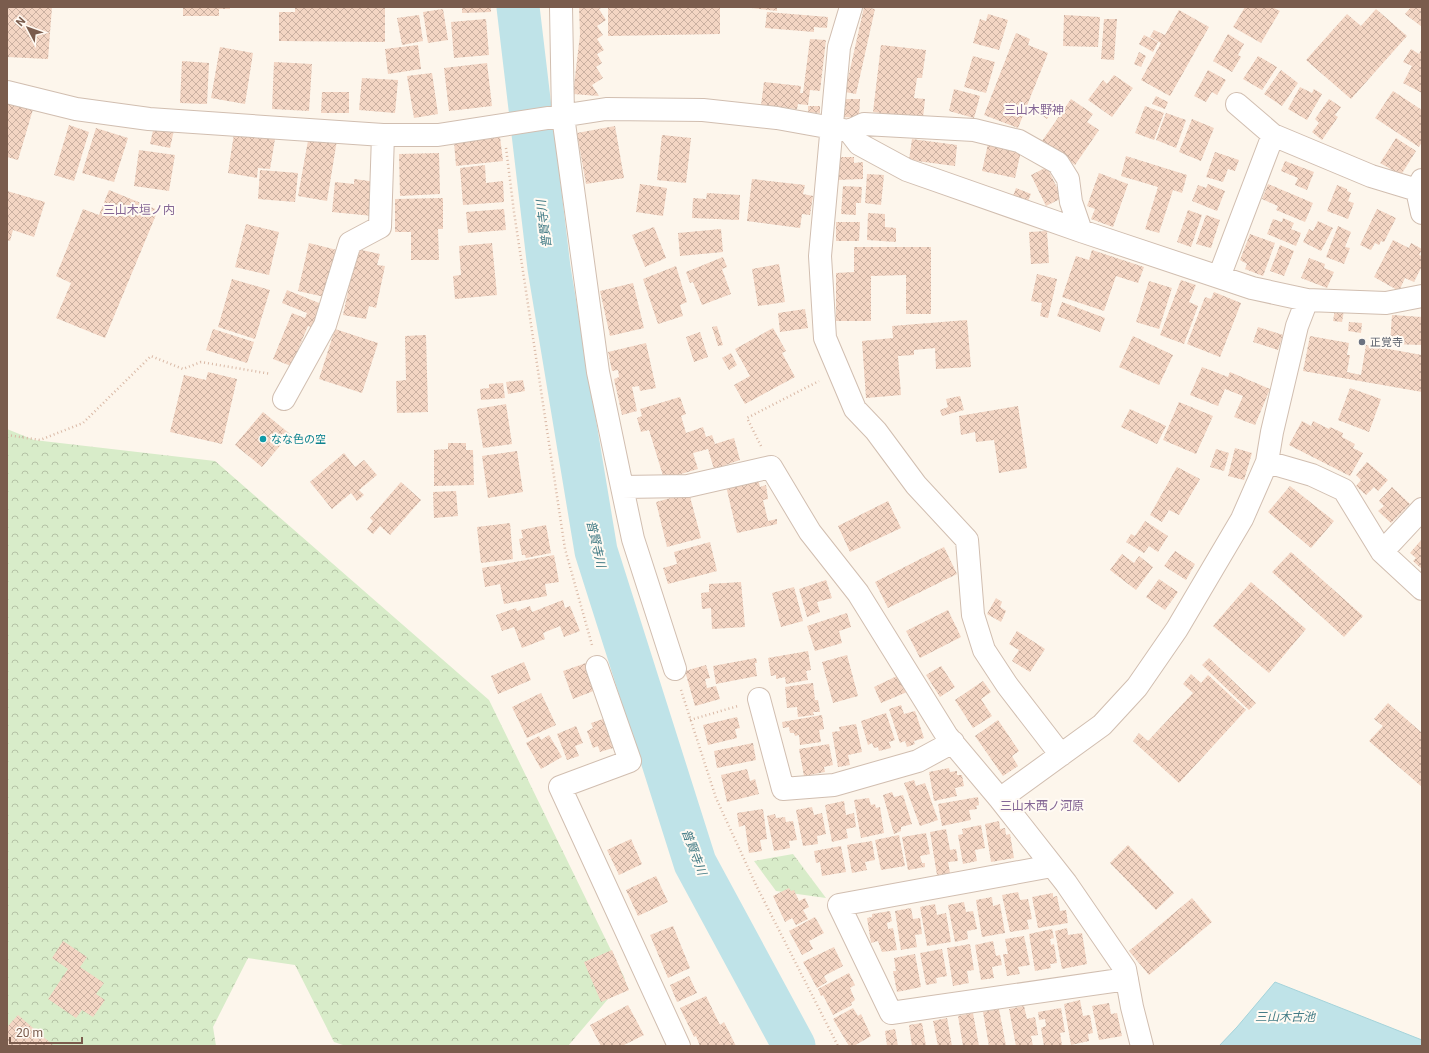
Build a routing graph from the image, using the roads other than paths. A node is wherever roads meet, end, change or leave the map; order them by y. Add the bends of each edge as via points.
1 (561, 7) edge
2 (851, 7) edge
3 (7, 92) edge
4 (1237, 104) dead end
5 (560, 116) junction
6 (840, 129) junction
7 (382, 135) junction
8 (1273, 135) junction
9 (1420, 185) edge
10 (1422, 213) edge
11 (1081, 231) junction
12 (1219, 277) junction
13 (1422, 296) edge
14 (1306, 300) junction
15 (284, 399) dead end
16 (1267, 462) junction
17 (622, 487) junction
18 (1422, 509) edge
19 (1382, 552) junction
20 (1422, 589) edge
21 (597, 667) road end
22 (675, 669) road end
23 (759, 700) road end
24 (953, 742) junction
25 (1061, 755) junction
26 (1000, 799) junction
27 (1052, 866) junction
28 (1126, 979) junction
29 (679, 1046) edge
30 (1142, 1046) edge

1 - 5 street
2 - 6 street via 839,47
3 - 7 street via 76,109 149,119
4 - 8 street
5 - 6 street via 606,109 703,110 777,118
5 - 7 street via 438,135
5 - 17 street via 598,372
6 - 11 street via 859,144 907,170
6 - 11 street via 864,124 974,130 1019,141 1058,163 1068,179 1071,202
6 - 25 street via 820,256 825,338 855,409 876,431 916,485 967,540 973,615 984,650 1007,685
7 - 15 street via 380,227 350,243 325,325
8 - 9 street via 1371,176
8 - 12 street
9 - 10 street
11 - 12 street
12 - 14 street via 1252,288
13 - 14 street via 1386,303
14 - 16 street via 1297,326
16 - 19 street via 1312,475 1344,490
16 - 25 street via 1242,519 1177,629 1137,687 1102,725
17 - 22 street via 633,539
17 - 24 street via 688,486 771,466 810,532 858,593
18 - 19 street
19 - 20 street
21 - 29 street via 630,761 560,787
23 - 24 street via 783,789 834,785 918,761
24 - 26 street
25 - 26 street
26 - 27 street
27 - 28 street via 1124,969
27 - 28 street via 839,906 891,1013
28 - 30 street

